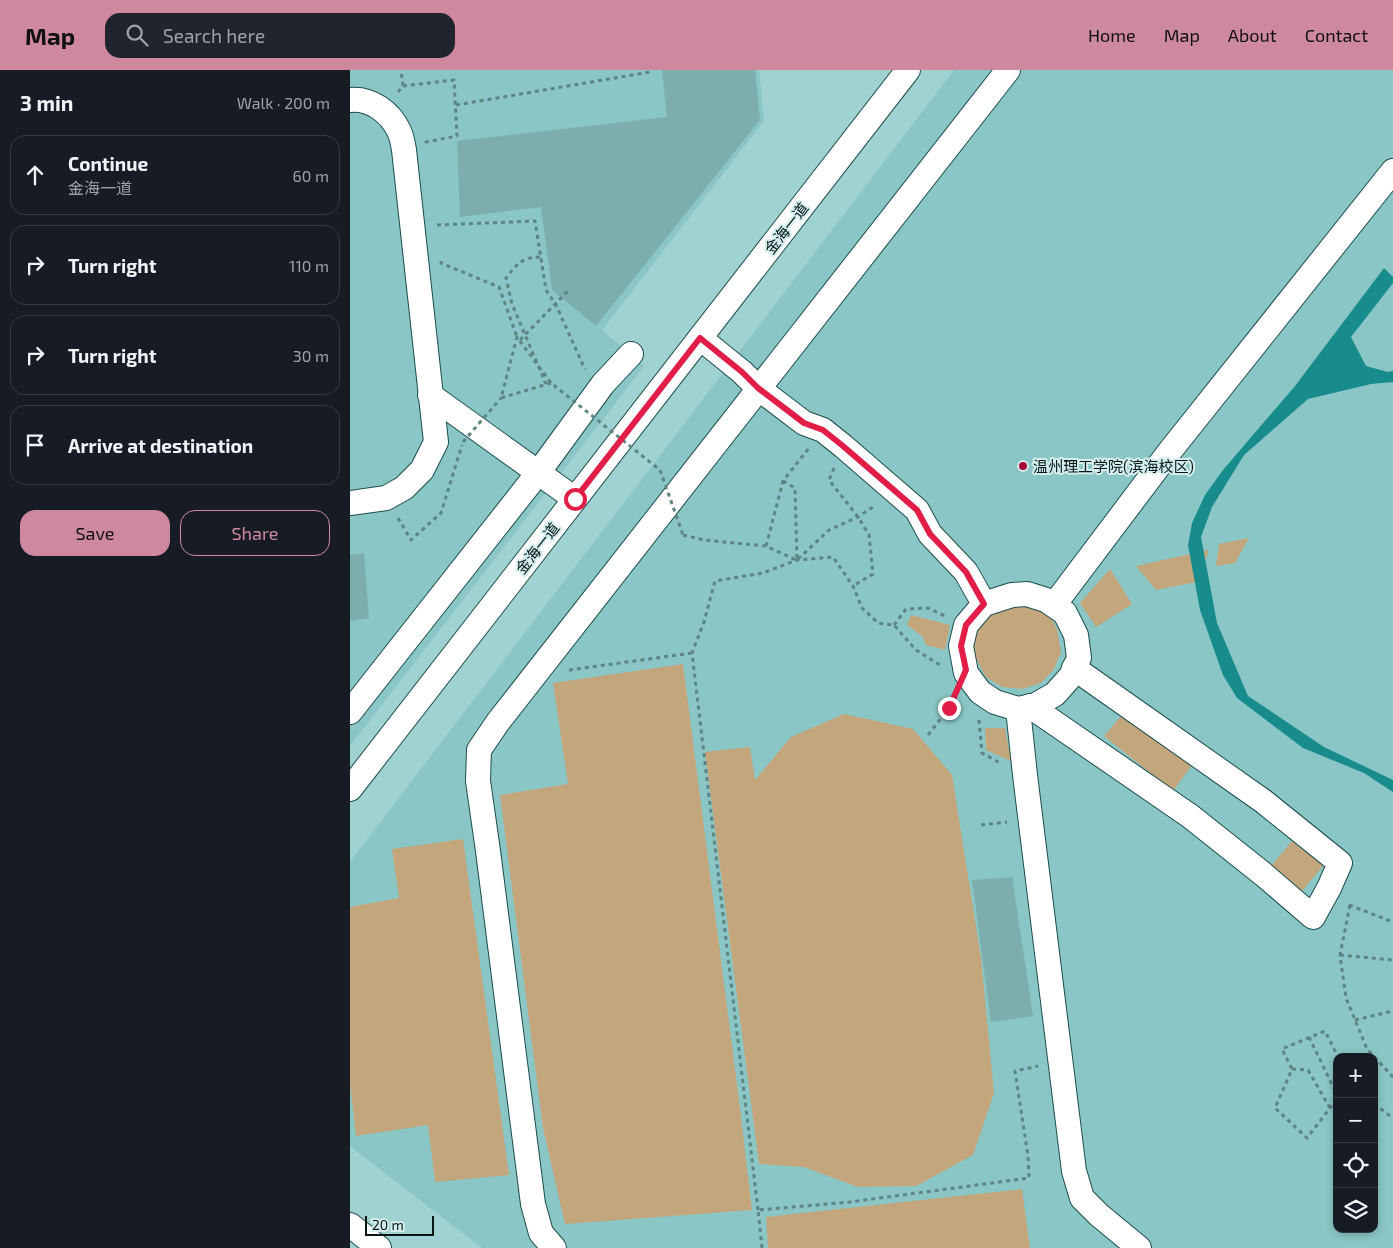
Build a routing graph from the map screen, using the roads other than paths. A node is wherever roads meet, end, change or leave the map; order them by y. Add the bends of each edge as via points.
1 (908, 70) edge
2 (1008, 70) edge
3 (350, 100) edge
4 (1393, 171) edge
5 (700, 338) junction
6 (631, 354) dead end
7 (758, 388) junction
8 (430, 395) junction
9 (538, 473) junction
10 (575, 499) junction
11 (350, 503) edge
12 (984, 604) junction
13 (1054, 606) junction
14 (1074, 668) junction
15 (1024, 707) junction
16 (350, 712) edge
17 (350, 789) edge
18 (350, 1225) edge
19 (379, 1248) edge
20 (554, 1248) edge
21 (1139, 1248) edge

1 - 5 street, 金海一道
2 - 7 street
3 - 8 street via 374,104 390,116 404,150
4 - 13 street via 1176,443
5 - 7 street
5 - 10 street, 金海一道
6 - 9 street via 603,384
7 - 12 street via 804,423 823,430 917,510 930,534 966,572
7 - 20 street via 479,750 478,781 533,1204 541,1234
8 - 9 street
8 - 11 street via 436,442 422,470 404,488 386,498
9 - 10 street
9 - 16 street
10 - 17 street, 金海一道
12 - 13 street via 1027,594
12 - 15 street via 966,625 961,646 966,673 980,692 995,702
13 - 14 street via 1065,613 1076,635 1079,658
14 - 15 street via 1055,694 1036,705
14 - 15 street via 1264,801 1340,863 1313,917 1190,816
15 - 21 street via 1025,775 1074,1171 1082,1198
18 - 19 street

